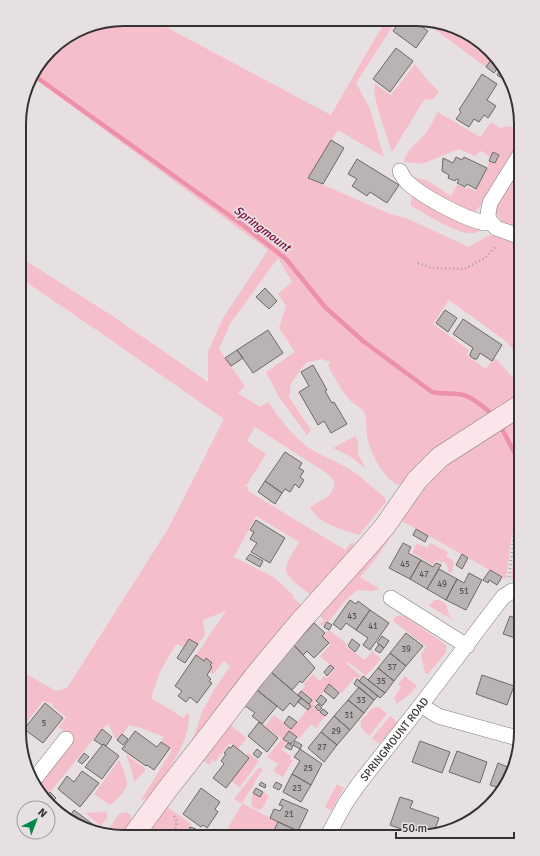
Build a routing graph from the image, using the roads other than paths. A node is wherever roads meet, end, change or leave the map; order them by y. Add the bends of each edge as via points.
1 (514, 164) edge
2 (400, 171) dead end
3 (489, 220) junction
4 (514, 234) edge
5 (514, 409) edge
6 (514, 591) edge
7 (391, 598) dead end
8 (467, 646) junction
9 (421, 705) junction
10 (514, 737) edge
11 (66, 739) dead end
12 (37, 777) edge
13 (137, 830) edge
14 (331, 830) edge

1 - 3 street via 490,203
2 - 3 street via 405,181 438,202 473,220 484,223
3 - 4 street via 496,228
5 - 13 main road via 440,457 417,480 385,526 254,676
6 - 8 street, SPRINGMOUNT ROAD via 504,597
7 - 8 street
8 - 9 street, SPRINGMOUNT ROAD
9 - 10 street via 438,716
9 - 14 street, SPRINGMOUNT ROAD via 358,784
11 - 12 street

